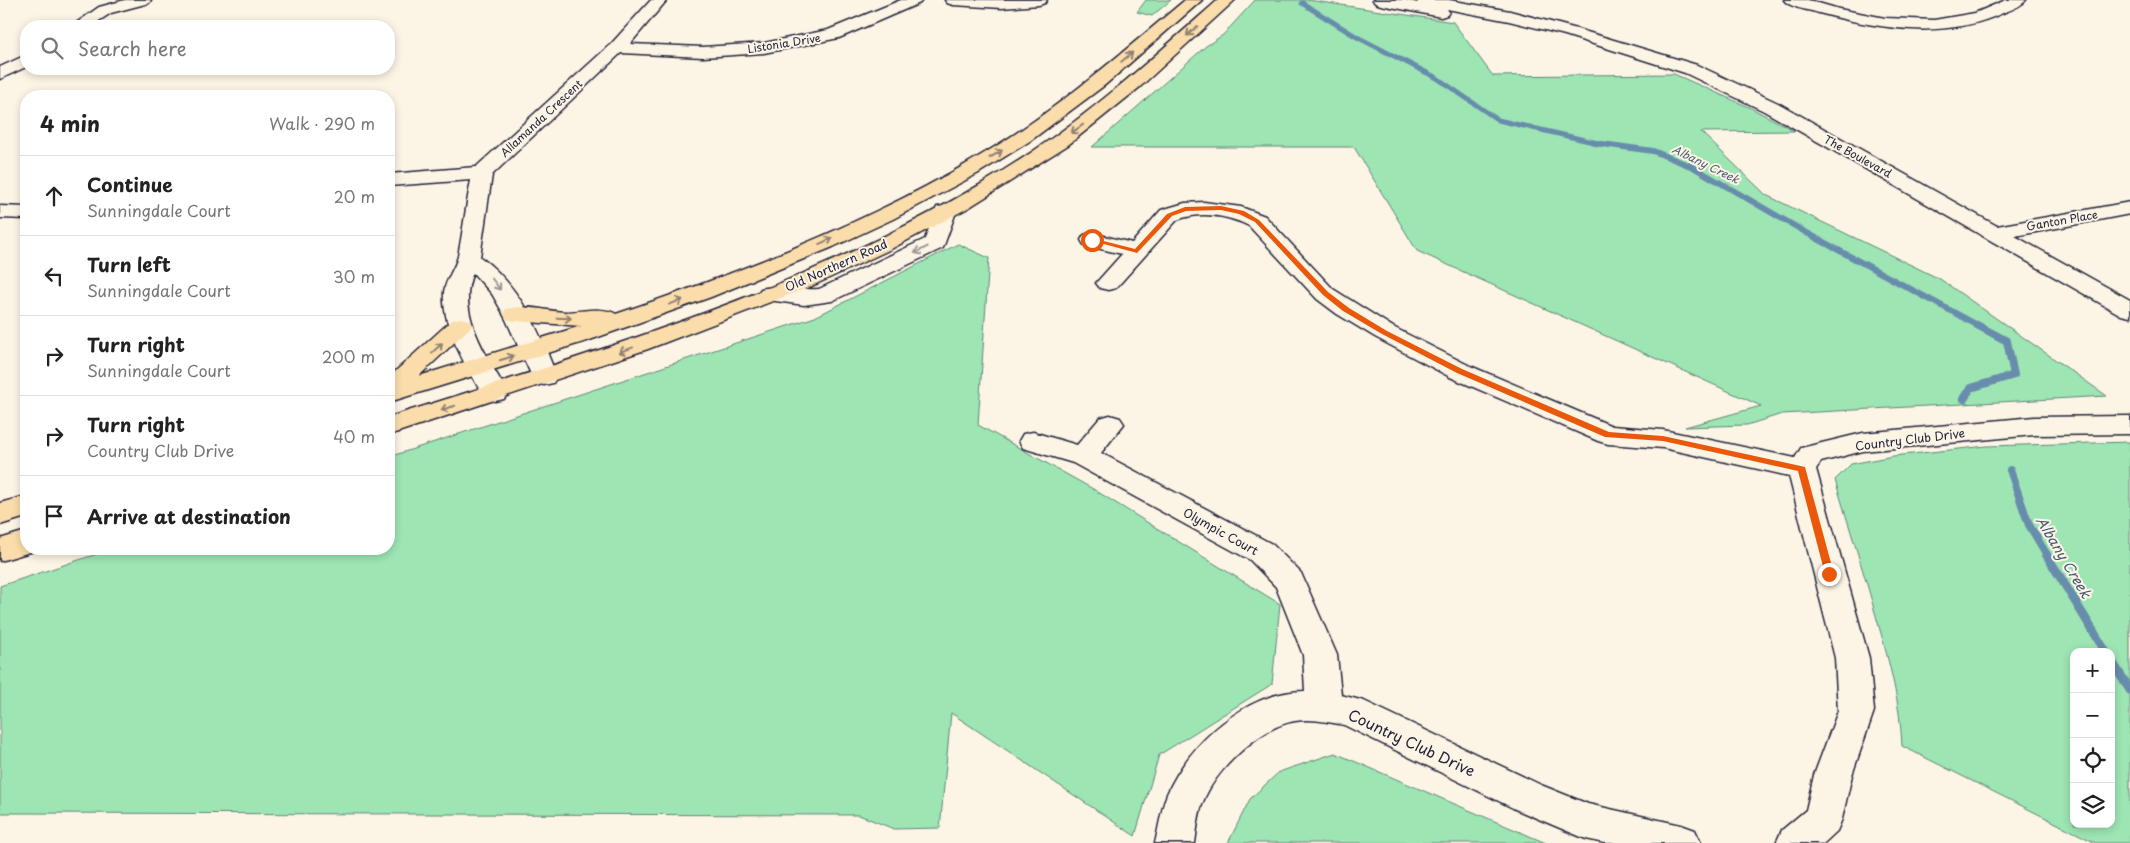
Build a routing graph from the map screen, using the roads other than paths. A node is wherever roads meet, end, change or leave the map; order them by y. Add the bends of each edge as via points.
1 (143, 0) edge
2 (659, 0) edge
3 (914, 0) edge
4 (953, 0) edge
5 (1039, 0) edge
6 (1194, 0) edge
7 (1227, 0) edge
8 (1381, 0) edge
9 (1424, 0) edge
10 (1792, 0) edge
11 (2018, 0) edge
12 (89, 20) edge
13 (1571, 32) junction
14 (617, 48) junction
15 (20, 63) edge
16 (0, 74) edge
17 (482, 173) junction
18 (395, 180) edge
19 (2130, 208) edge
20 (0, 212) edge
21 (945, 212) joint
22 (20, 213) edge
23 (1994, 233) junction
24 (1092, 240) dead end
25 (1137, 251) junction
26 (470, 260) junction
27 (1108, 284) dead end
28 (769, 294) joint
29 (2130, 310) edge
30 (515, 314) junction
31 (630, 318) junction
32 (462, 325) junction
33 (534, 349) junction
34 (480, 366) junction
35 (544, 377) junction
36 (395, 386) edge
37 (395, 391) edge
38 (495, 393) junction
39 (2130, 409) edge
40 (395, 424) edge
41 (1110, 424) dead end
42 (2130, 424) edge
43 (2034, 426) junction
44 (1033, 441) dead end
45 (1083, 456) junction
46 (1802, 469) junction
47 (20, 508) edge
48 (0, 514) edge
49 (20, 544) edge
50 (0, 550) edge
51 (1324, 706) junction
52 (1175, 843) edge
53 (1681, 843) edge
54 (1796, 843) edge

1 - 12 street via 105,10
2 - 14 street, Allamanda Crescent
3 - 14 street, Listonia Drive via 833,34 764,48 703,52
4 - 5 street via 1002,3
31 -> 6 highway, Old Northern Road via 738,278 850,231 996,154 1090,88
7 -> 21 highway via 1084,124 1037,158
8 - 13 street, The Boulevard via 1507,24
9 - 13 street, The Boulevard via 1510,16
10 - 11 street via 1858,18 1924,24 1980,17
13 - 23 street, The Boulevard via 1691,69 1771,107
14 - 17 street, Allamanda Crescent
15 - 16 street
17 - 18 street
17 - 26 street
19 - 23 street, Ganton Place
20 - 22 street
21 -> 28 street via 935,243 834,293 814,298
23 - 29 street, The Boulevard
24 - 25 street
25 - 27 street
25 - 46 street via 1169,215 1185,209 1221,208 1241,212 1257,221 1325,294 1384,332 1459,371 1608,435 1656,438
26 -> 30 street via 490,277
26 - 32 street via 458,280 457,301
28 -> 35 highway, Old Northern Road via 688,327
30 -> 31 highway via 565,319
30 - 33 street
31 - 33 highway, Old Northern Road
32 - 34 street via 470,351
36 -> 32 highway via 409,369
34 -> 33 highway, Old Northern Road
33 - 35 street
34 - 37 highway, Old Northern Road
34 - 38 street
35 - 38 highway, Old Northern Road
38 -> 40 highway, Old Northern Road
39 - 43 street, Country Club Drive via 2092,413
41 - 45 street
42 - 43 street, Country Club Drive
43 - 46 street, Country Club Drive via 1864,442 1811,456
44 - 45 street, Olympic Court
45 - 51 street, Olympic Court via 1261,552 1290,581 1320,655
46 - 54 street via 1852,658 1856,711 1833,775 1823,819
47 - 48 highway
49 - 50 highway
51 - 52 street, Country Club Drive via 1288,708 1266,715 1234,734 1208,761 1184,797
51 - 53 street, Country Club Drive via 1351,712 1528,797 1586,821

